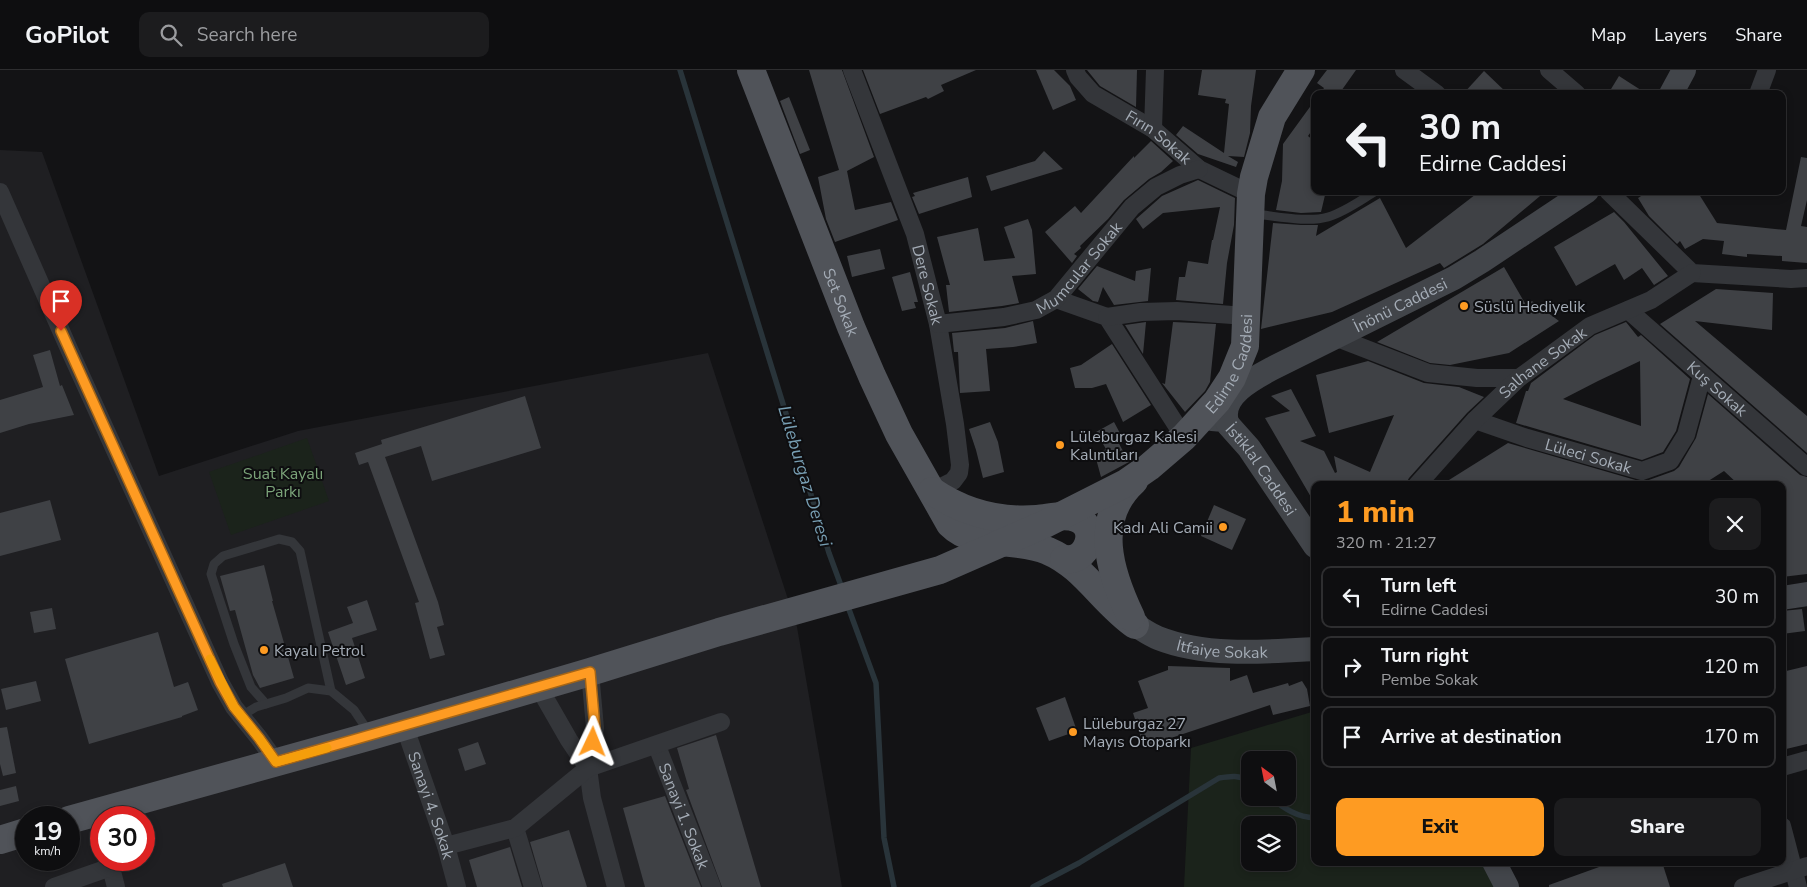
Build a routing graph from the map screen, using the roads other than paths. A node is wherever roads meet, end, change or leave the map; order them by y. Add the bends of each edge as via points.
1 (751, 70) edge
2 (852, 70) edge
3 (1075, 70) edge
4 (1155, 70) edge
5 (1404, 70) edge
6 (1549, 70) edge
7 (1684, 70) edge
8 (1767, 70) edge
9 (1295, 73) edge
10 (1432, 90) edge
11 (1572, 90) edge
12 (1673, 90) edge
13 (1760, 90) edge
14 (1153, 129) junction
15 (1199, 169) junction
16 (0, 192) edge
17 (1369, 195) edge
18 (1575, 195) edge
19 (1612, 195) edge
20 (1251, 204) junction
21 (1692, 273) junction
22 (1807, 278) edge
23 (1056, 299) junction
24 (1628, 310) junction
25 (1107, 317) junction
26 (938, 324) junction
27 (1246, 329) junction
28 (1335, 337) junction
29 (1284, 362) junction
30 (1702, 376) junction
31 (1519, 378) junction
32 (1475, 420) junction
33 (1227, 422) junction
34 (1189, 431) junction
35 (1807, 467) edge
36 (1149, 468) junction
37 (1422, 481) edge
38 (929, 489) junction
39 (1060, 517) junction
40 (950, 524) junction
41 (1311, 540) edge
42 (1007, 542) junction
43 (1064, 559) junction
44 (945, 568) junction
45 (1807, 594) edge
46 (1786, 597) edge
47 (1135, 625) junction
48 (1311, 649) edge
49 (590, 672) junction
50 (538, 686) junction
51 (331, 692) junction
52 (266, 704) junction
53 (241, 716) junction
54 (721, 722) dead end
55 (404, 725) junction
56 (371, 736) junction
57 (657, 746) junction
58 (1807, 760) edge
59 (276, 762) junction
60 (1786, 766) edge
61 (588, 768) junction
62 (142, 806) edge
63 (515, 828) junction
64 (15, 835) edge
65 (1786, 837) edge
66 (0, 840) edge
67 (446, 846) junction
68 (1496, 866) edge
69 (93, 871) edge
70 (112, 871) edge
71 (1800, 874) edge
72 (54, 887) edge
73 (116, 887) edge
74 (457, 887) edge
75 (533, 887) edge
76 (616, 887) edge
77 (712, 887) edge
78 (1507, 887) edge
79 (1743, 887) edge

1 - 38 main road, Set Sokak via 851,327 899,434
2 - 26 street, Dere Sokak via 915,234
3 - 14 street, Fırın Sokak via 1093,94
4 - 14 street
5 - 10 street
6 - 11 street
7 - 12 main road
8 - 13 street
9 - 20 main road, Edirne Caddesi via 1272,117 1254,177
14 - 15 street, Fırın Sokak
15 - 20 street, Fırın Sokak
15 - 23 street, Mumcular Sokak via 1156,187 1132,207
16 - 53 street via 220,682
17 - 20 lane via 1337,214 1320,219
18 - 28 main road, İnönü Caddesi via 1454,278
19 - 21 street
20 - 27 main road, Edirne Caddesi
21 - 22 street
21 - 24 street, Salhane Sokak via 1651,300
23 - 25 street
23 - 26 street, Mumcular Sokak via 1036,310 1004,318
24 - 30 street, Kuş Sokak
24 - 31 street, Salhane Sokak via 1590,326
25 - 27 street via 1177,311
25 - 34 street
26 - 38 street, Dere Sokak via 960,465 954,480
27 - 29 main road via 1250,352 1258,361 1270,364
27 - 34 main road, Edirne Caddesi via 1236,369 1226,387
28 - 29 main road, İnönü Caddesi
28 - 31 street via 1428,373
29 - 33 main road, İnönü Caddesi via 1250,381 1234,396 1226,408
30 - 32 street, Lüleci Sokak via 1686,435 1670,461 1642,471
30 - 35 street, Kuş Sokak
31 - 32 street, Salhane Sokak
32 - 37 street, Salhane Sokak
33 - 34 main road, İstiklal Caddesi via 1216,418 1205,420
33 - 41 main road, İstiklal Caddesi
34 - 36 main road, Edirne Caddesi
36 - 39 main road, Edirne Caddesi
36 - 47 main road via 1121,496 1114,508 1109,534 1114,577
38 - 39 main road via 961,508 990,518
38 - 40 main road, Set Sokak
39 - 42 main road, Edirne Caddesi
39 - 43 main road via 1080,520 1090,535 1080,556
40 - 42 main road, Set Sokak via 966,535
40 - 44 main road, Set Sokak via 953,545
42 - 43 main road, İtfaiye Sokak via 1045,549
42 - 44 main road, Edirne Caddesi
43 - 47 main road, İtfaiye Sokak
44 - 49 main road, Edirne Caddesi
45 - 46 main road
47 - 48 main road, İtfaiye Sokak via 1156,638 1211,650
49 - 50 main road
49 - 61 street via 595,728
50 - 55 main road
50 - 61 street
51 - 52 lane via 308,688
51 - 52 lane via 300,550 292,542 279,538 223,556 214,564 211,574 251,687
51 - 56 lane via 354,710
52 - 53 lane
53 - 59 street
54 - 57 street
55 - 56 main road
55 - 67 street, Sanayi 4. Sokak
56 - 59 main road
57 - 61 street
57 - 77 street, Sanayi 1. Sokak
58 - 60 street
59 - 62 main road
61 - 63 street
61 - 76 street via 592,798
63 - 67 street
63 - 75 street
64 - 66 main road
65 - 71 street
67 - 74 street, Sanayi 4. Sokak
68 - 78 main road
69 - 72 street
70 - 73 street
71 - 79 street

